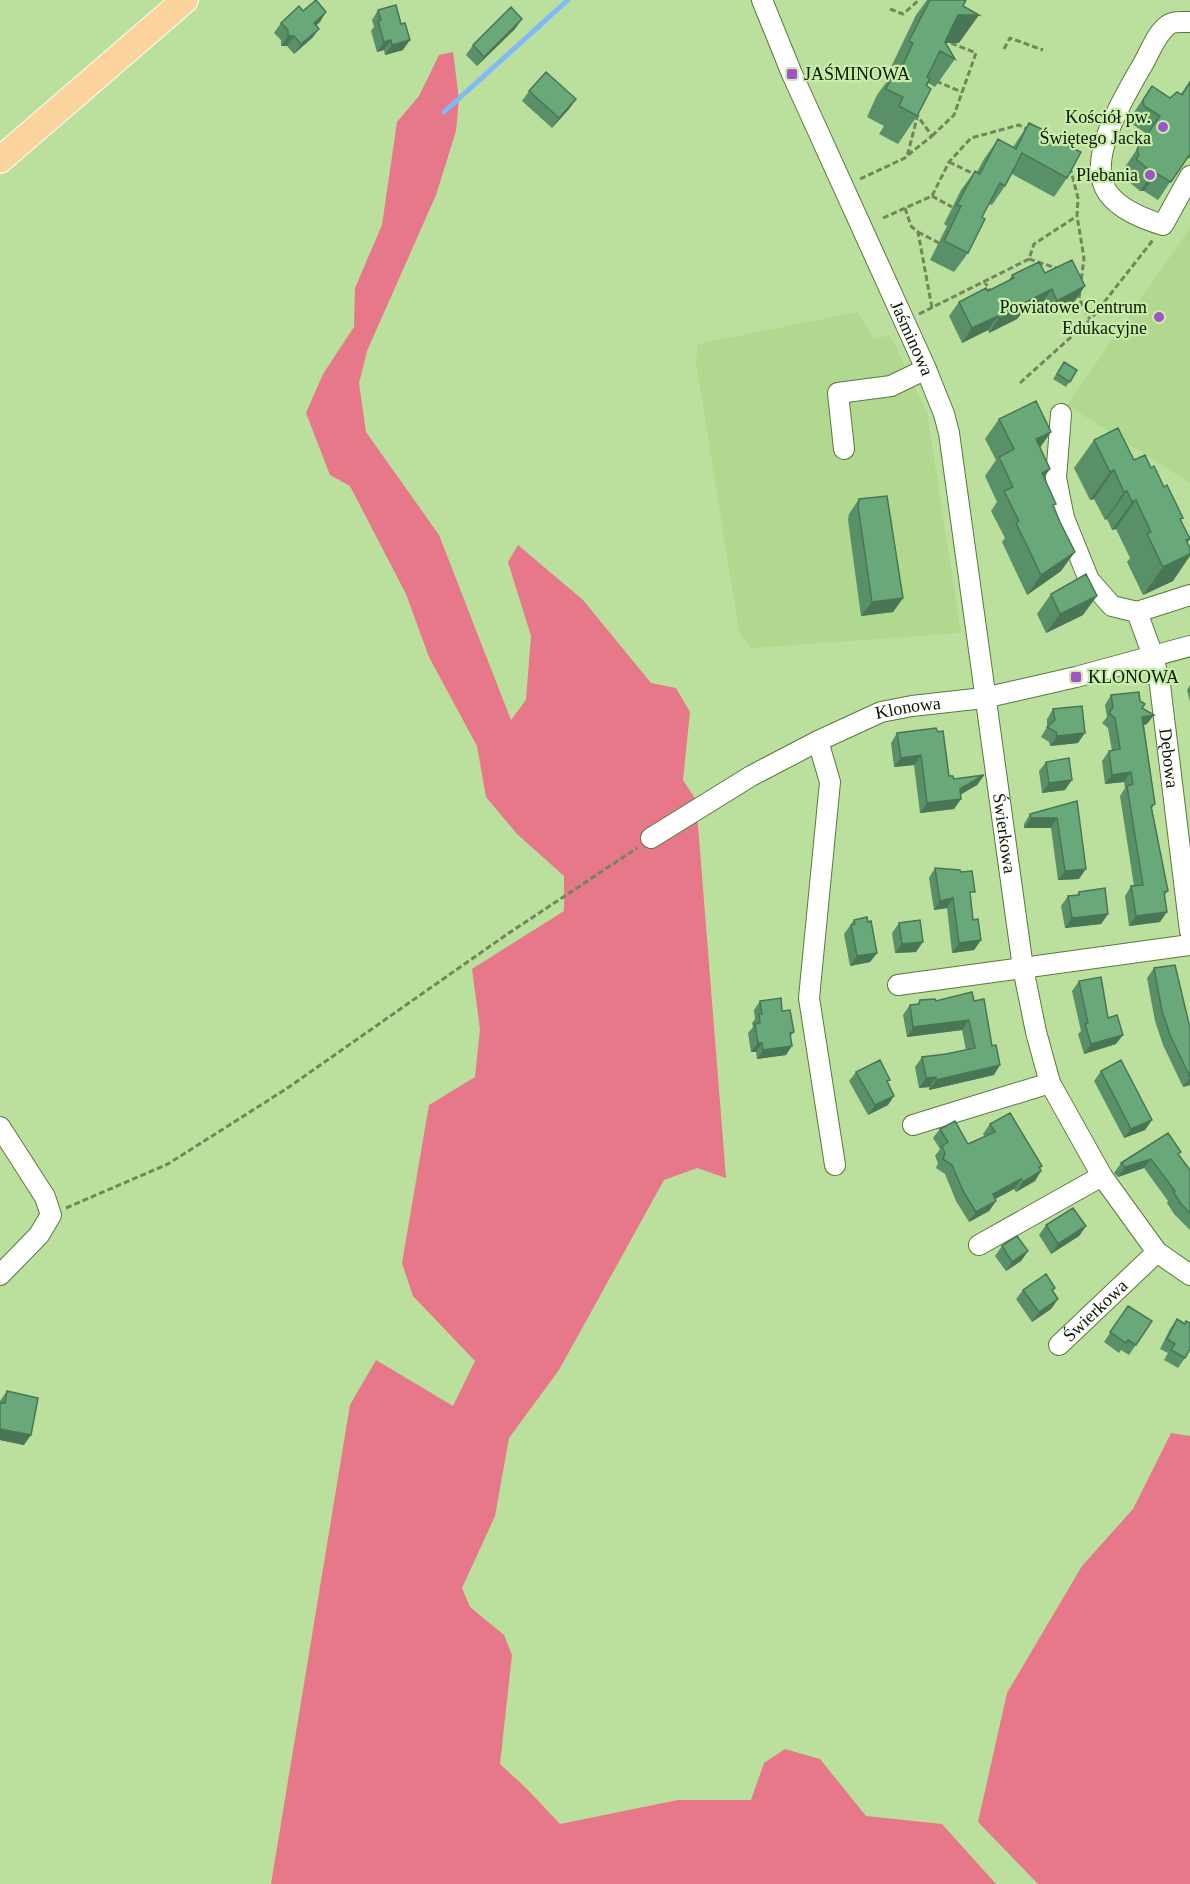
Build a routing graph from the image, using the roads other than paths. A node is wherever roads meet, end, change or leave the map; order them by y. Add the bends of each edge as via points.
1 (185, 0) edge
2 (762, 0) edge
3 (1190, 22) edge
4 (0, 160) edge
5 (1190, 176) edge
6 (926, 369) junction
7 (1061, 414) dead end
8 (844, 449) dead end
9 (1190, 595) edge
10 (1137, 612) junction
11 (1190, 646) edge
12 (1153, 656) junction
13 (984, 699) junction
14 (818, 741) junction
15 (651, 838) road end
16 (1190, 931) edge
17 (1190, 945) edge
18 (1023, 968) junction
19 (898, 985) dead end
20 (1050, 1083) junction
21 (913, 1125) dead end
22 (0, 1127) edge
23 (836, 1165) dead end
24 (1102, 1176) junction
25 (979, 1245) dead end
26 (1157, 1252) junction
27 (0, 1275) edge
28 (1190, 1275) edge
29 (1059, 1345) dead end

1 - 4 main road
2 - 6 street, Jaśminowa
3 - 5 street via 1168,24 1156,40 1116,112 1101,162 1107,192 1117,203 1163,225
6 - 8 street via 891,386 838,393
6 - 13 street, Jaśminowa via 949,433
7 - 10 street via 1056,478 1064,518 1089,580 1112,606
9 - 10 street
10 - 12 street, Dębowa
11 - 12 street, Klonowa
12 - 13 street, Klonowa
12 - 16 street, Dębowa via 1160,685
13 - 14 street, Klonowa via 881,712
13 - 18 street, Świerkowa
14 - 15 street, Klonowa via 751,776
14 - 23 street via 830,782 809,998
17 - 18 street
18 - 19 street
18 - 20 street, Świerkowa
20 - 21 street
20 - 24 street, Świerkowa
22 - 27 street via 45,1197 51,1215 39,1235
24 - 25 street
24 - 26 street, Świerkowa
26 - 28 street, Świerkowa
26 - 29 street, Świerkowa

